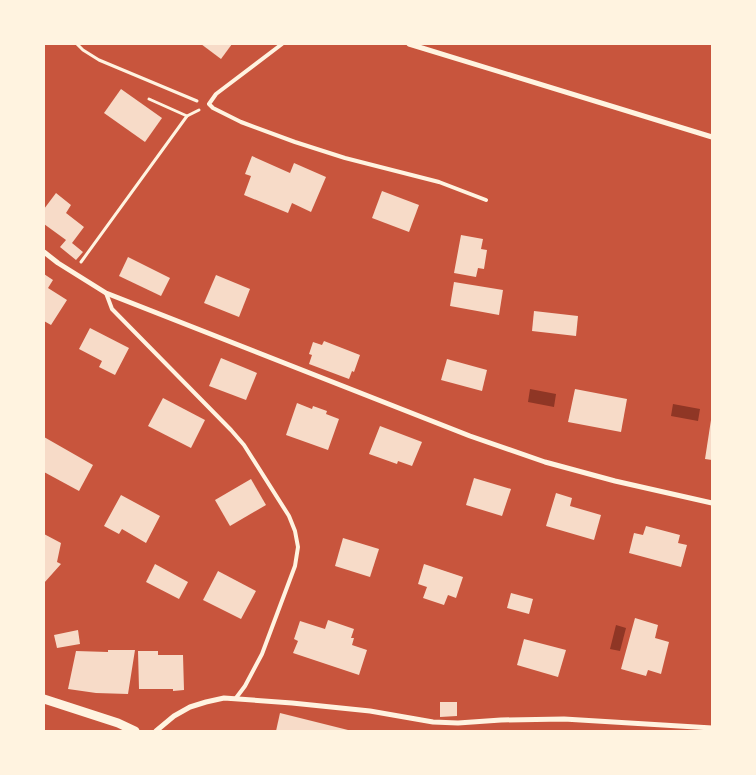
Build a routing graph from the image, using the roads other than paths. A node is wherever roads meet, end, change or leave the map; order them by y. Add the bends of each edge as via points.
1 (282, 44) edge
2 (408, 44) edge
3 (712, 137) edge
4 (486, 200) dead end
5 (44, 252) edge
6 (106, 293) junction
7 (712, 503) edge
8 (236, 698) junction
9 (44, 700) edge
10 (712, 728) edge
11 (136, 731) edge
12 (156, 731) edge

1 - 4 lane via 216,94 209,104 241,122 286,138 345,158 439,182
2 - 3 street
5 - 6 street
6 - 7 street via 545,462
6 - 8 lane via 112,309 244,445 295,531 298,547 295,566 262,654
8 - 10 street via 370,711 433,722 564,719
8 - 12 street via 190,707
9 - 11 street

